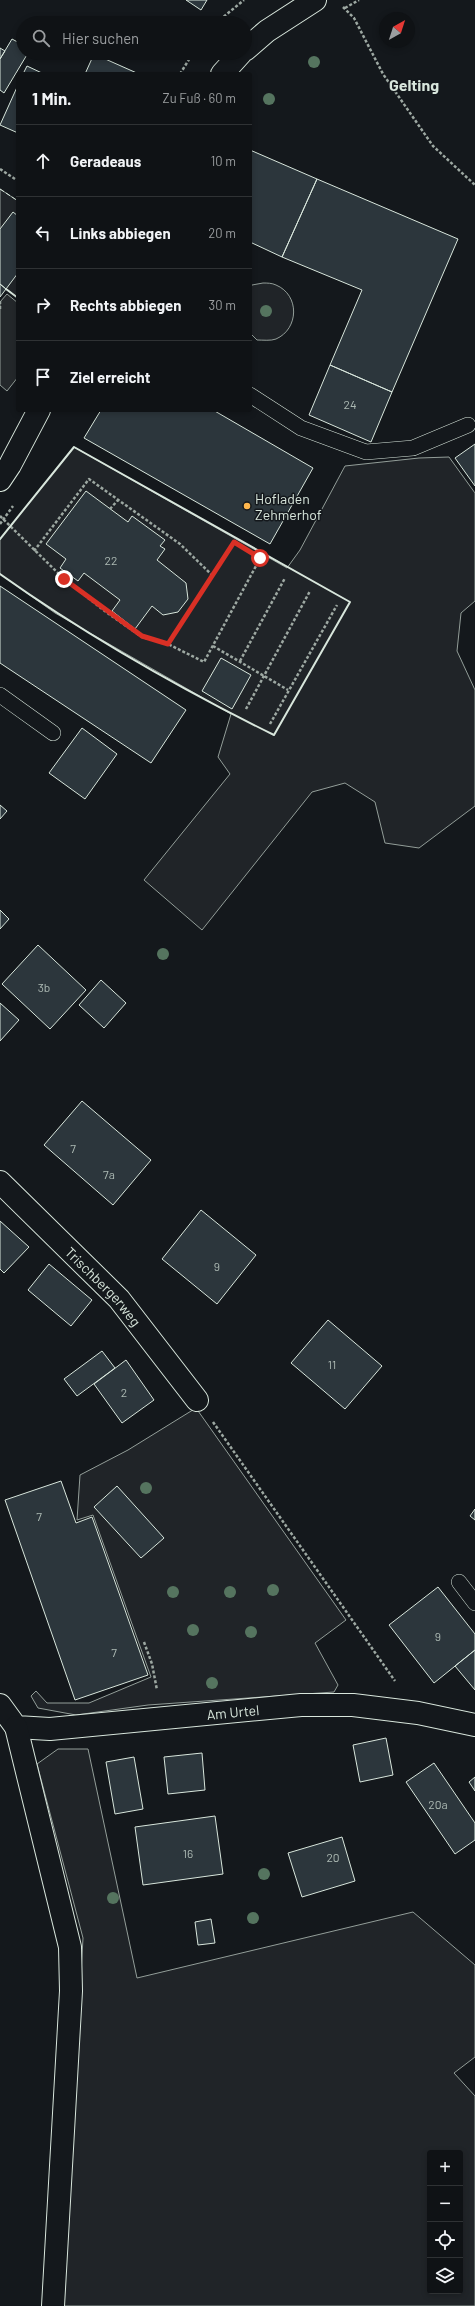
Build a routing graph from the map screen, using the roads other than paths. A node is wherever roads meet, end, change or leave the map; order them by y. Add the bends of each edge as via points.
1 (315, 0) edge
2 (252, 44) edge
3 (235, 60) edge
4 (224, 72) edge
5 (252, 396) edge
6 (38, 412) edge
7 (468, 425) dead end
8 (0, 480) edge
9 (0, 695) edge
10 (53, 733) dead end
11 (0, 1182) edge
12 (197, 1400) road end
13 (459, 1582) dead end
14 (475, 1603) edge
15 (0, 1705) edge
16 (475, 1725) edge
17 (16, 1727) junction
18 (53, 2306) edge

1 - 2 street via 267,31
3 - 4 street
5 - 7 lane via 301,428 366,452 413,448
6 - 8 street
9 - 10 lane
11 - 12 street, Trischbergerweg via 119,1299
13 - 14 lane
15 - 17 street
16 - 17 street, Am Urtel via 418,1713 353,1705 301,1705 50,1729
17 - 18 street via 70,1947 71,1991

